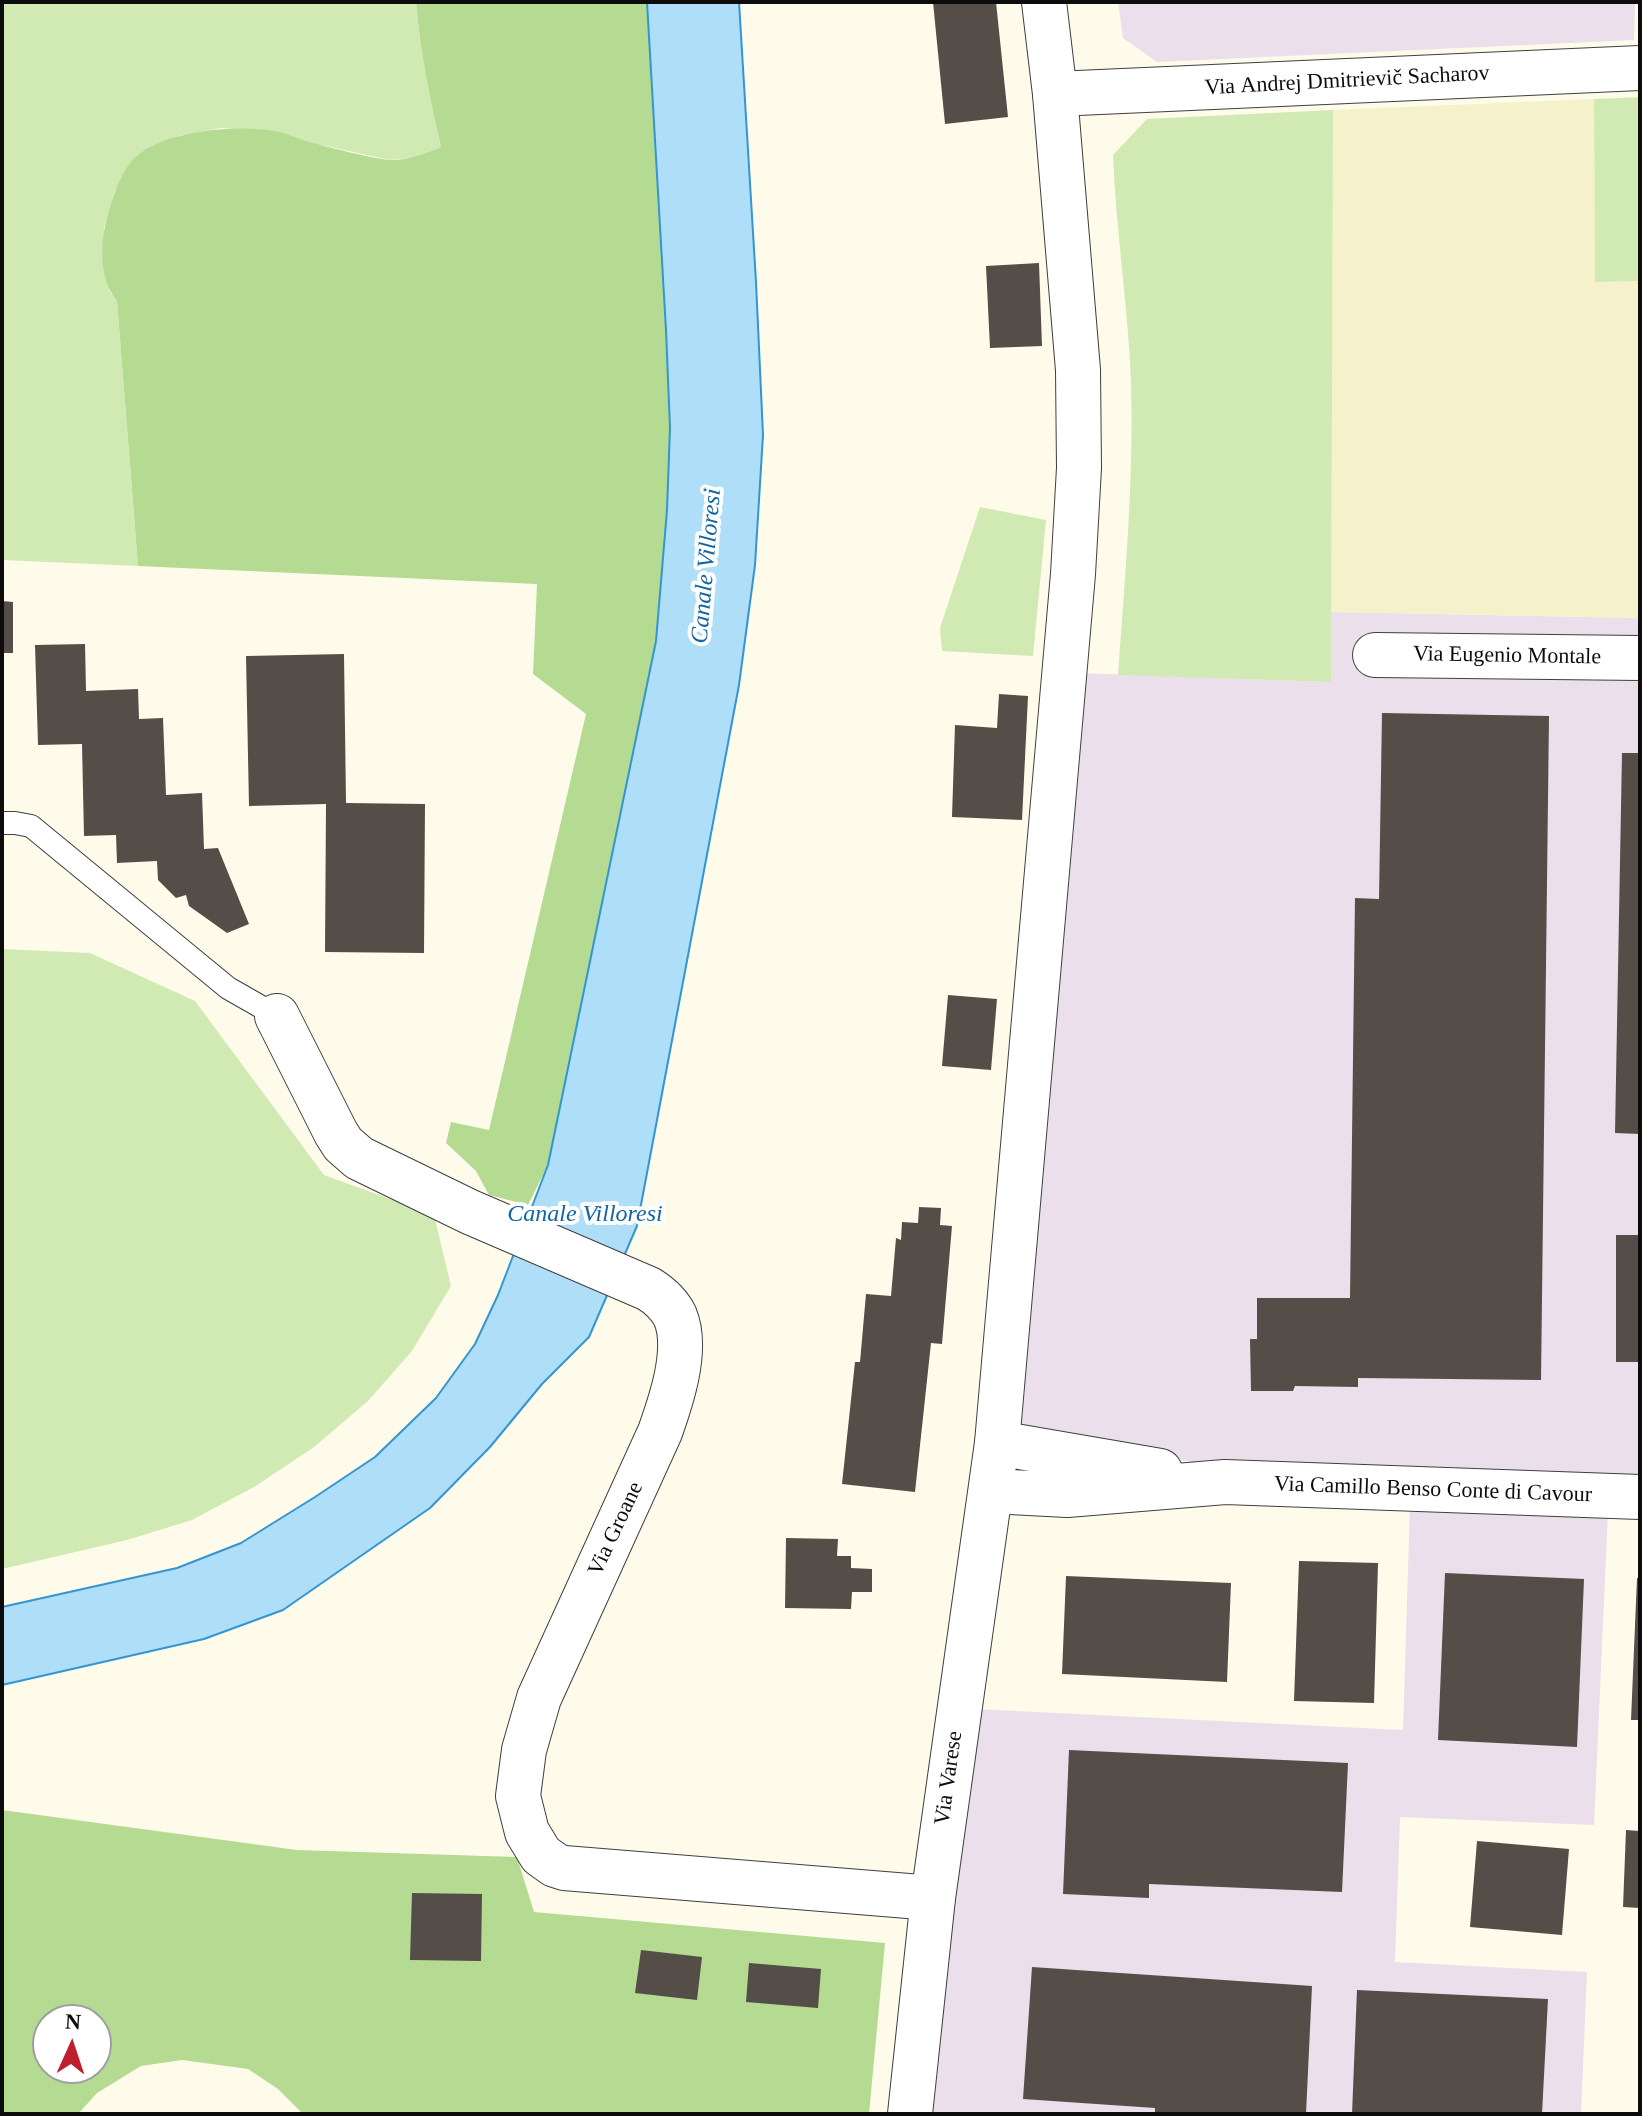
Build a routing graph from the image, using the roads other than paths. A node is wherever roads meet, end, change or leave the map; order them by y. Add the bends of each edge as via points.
1 (1044, 2) edge
2 (1640, 68) edge
3 (1055, 94) junction
4 (1375, 655) dead end
5 (1640, 658) edge
6 (2, 823) edge
7 (277, 1016) joint
8 (997, 1443) junction
9 (1225, 1482) junction
10 (991, 1491) junction
11 (1640, 1497) edge
12 (933, 1898) junction
13 (910, 2114) edge

1 - 3 street, Via Varese
2 - 3 street, Via Andrej Dmitrievič Sacharov
3 - 8 street, Via Varese via 1078,370 1079,468
4 - 5 street, Via Eugenio Montale
6 - 7 lane via 31,826 228,988
7 - 12 street, Via Groane via 336,1133 351,1152 495,1223 634,1282 660,1296 676,1319 675,1384 660,1432 539,1698 524,1750 519,1805 541,1855 564,1868
8 - 9 street, Via Camillo Benso Conte di Cavour
8 - 10 street, Via Varese
9 - 10 street, Via Camillo Benso Conte di Cavour via 1067,1495
9 - 11 street, Via Camillo Benso Conte di Cavour
10 - 12 street, Via Varese
12 - 13 street, Via Varese

